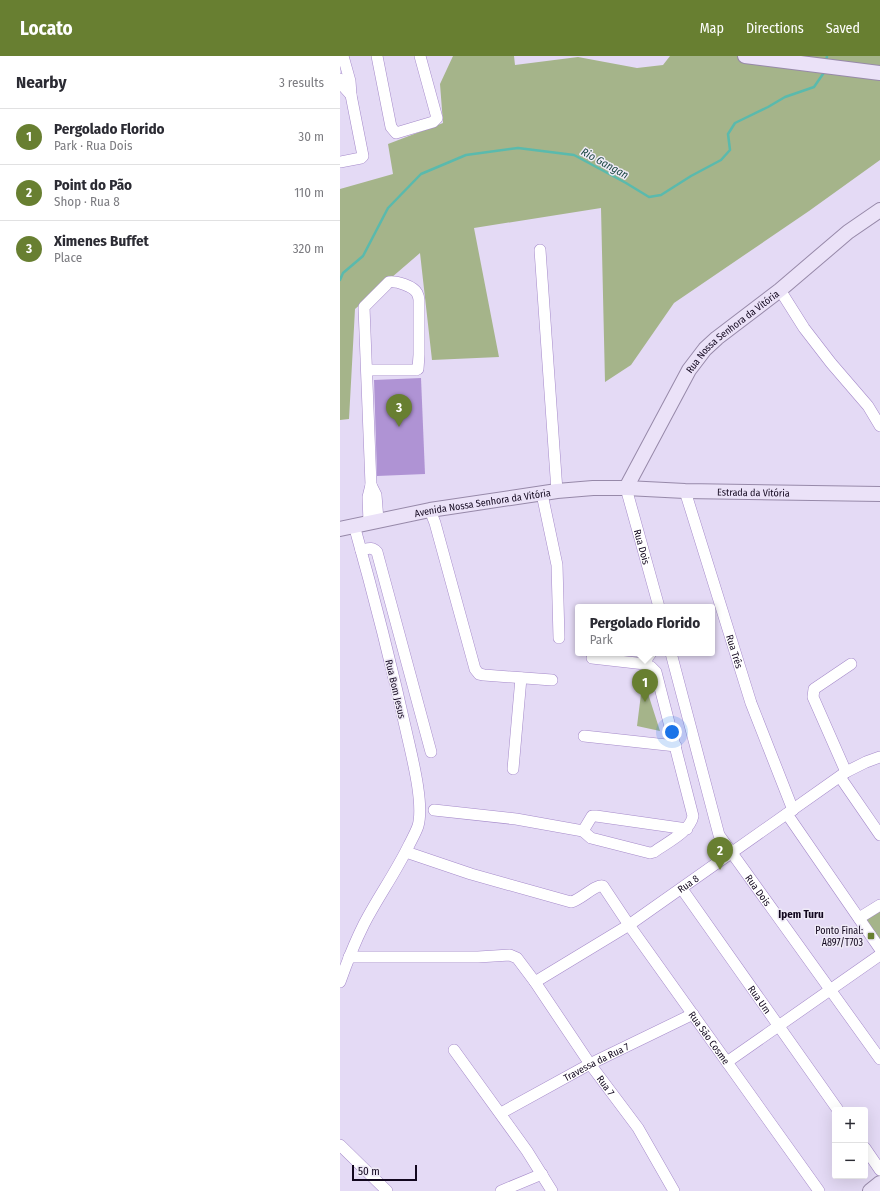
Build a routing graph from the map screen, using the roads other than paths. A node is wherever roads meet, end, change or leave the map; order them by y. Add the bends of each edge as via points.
1 (343, 56) edge
2 (377, 56) edge
3 (420, 56) edge
4 (745, 56) edge
5 (880, 73) edge
6 (340, 79) edge
7 (350, 95) junction
8 (340, 162) edge
9 (880, 210) edge
10 (540, 250) dead end
11 (780, 290) junction
12 (367, 370) junction
13 (880, 426) edge
14 (634, 473) junction
15 (626, 488) junction
16 (642, 489) junction
17 (685, 491) junction
18 (557, 492) junction
19 (542, 494) junction
20 (880, 494) edge
21 (430, 510) junction
22 (373, 521) junction
23 (354, 525) junction
24 (340, 529) edge
25 (361, 550) junction
26 (658, 604) edge
27 (559, 638) dead end
28 (643, 656) edge
29 (649, 656) edge
30 (672, 656) edge
31 (592, 658) dead end
32 (646, 664) junction
33 (851, 664) dead end
34 (521, 678) junction
35 (552, 680) dead end
36 (584, 736) dead end
37 (676, 746) junction
38 (431, 752) dead end
39 (880, 757) edge
40 (513, 769) dead end
41 (843, 774) junction
42 (434, 810) dead end
43 (790, 812) junction
44 (687, 829) junction
45 (583, 832) junction
46 (880, 835) edge
47 (406, 852) junction
48 (732, 853) junction
49 (682, 889) junction
50 (880, 905) edge
51 (859, 918) junction
52 (629, 925) junction
53 (880, 949) edge
54 (880, 955) edge
55 (349, 957) junction
56 (340, 982) edge
57 (535, 982) junction
58 (830, 990) junction
59 (693, 1014) junction
60 (779, 1026) junction
61 (454, 1050) dead end
62 (880, 1059) edge
63 (727, 1062) junction
64 (590, 1064) junction
65 (836, 1107) edge
66 (501, 1113) junction
67 (340, 1145) edge
68 (868, 1152) edge
69 (880, 1170) edge
70 (542, 1174) junction
71 (880, 1183) edge
72 (386, 1191) edge
73 (501, 1191) edge
74 (552, 1191) edge
75 (674, 1191) edge
76 (819, 1191) edge
77 (870, 1191) edge

1 - 7 street via 350,81
2 - 3 street via 391,127 396,133 433,122 437,118
4 - 5 main road
6 - 7 street
7 - 8 street via 363,156
9 - 11 main road, Rua Nossa Senhora da Vitória via 848,232
10 - 18 street
11 - 13 street via 804,328 868,406
11 - 14 main road, Rua Nossa Senhora da Vitória via 717,338 696,359
12 - 12 street via 365,306 389,282 412,288 417,292 419,300 418,369
12 - 22 street via 371,485 368,497
14 - 15 main road, Rua Nossa Senhora da Vitória
14 - 16 main road via 637,484
15 - 16 main road, Estrada da Vitória
15 - 18 main road, Avenida Nossa Senhora da Vitória
15 - 26 street, Rua Dois
16 - 17 main road, Estrada da Vitória
17 - 20 main road, Estrada da Vitória
17 - 43 street, Rua Três via 751,703
18 - 19 main road, Avenida Nossa Senhora da Vitória
19 - 21 main road, Avenida Nossa Senhora da Vitória
19 - 27 street via 557,565
21 - 22 main road, Avenida Nossa Senhora da Vitória
21 - 34 street via 475,669 484,675
22 - 23 main road, Avenida Nossa Senhora da Vitória
23 - 24 main road, Avenida Nossa Senhora da Vitória
23 - 25 street, Rua Bom Jesus
25 - 38 street via 370,548 377,552
25 - 47 street, Rua Bom Jesus via 415,770 419,820
28 - 32 street
29 - 32 street
30 - 48 street, Rua Dois via 717,831
31 - 32 street
32 - 37 street via 654,669 657,676
33 - 41 street via 813,691 813,697
34 - 35 street
34 - 40 street
36 - 37 street
37 - 44 street via 693,816
39 - 41 street, Rua 8
41 - 43 street, Rua 8
41 - 46 street
42 - 45 street via 516,820
43 - 48 street, Rua 8
43 - 51 street, Rua Três
44 - 45 street via 592,816
44 - 45 street via 650,853 591,838
47 - 52 street, Rua São Cosme via 471,874 571,902 601,885
47 - 55 street, Rua Bom Jesus via 364,924
48 - 49 street, Rua 8
48 - 58 street, Rua Dois
49 - 52 street, Rua 8
49 - 60 street, Rua Um
50 - 51 street
51 - 53 street, Rua Três
52 - 57 street, Rua 8
52 - 59 street, Rua São Cosme
54 - 58 street
55 - 56 street, Rua Bom Jesus
55 - 57 street, Rua 7 via 510,955 517,958
57 - 64 street, Rua 7
58 - 60 street
58 - 62 street, Rua Dois
59 - 63 street, Rua São Cosme
59 - 64 street, Travessa da Rua 7
60 - 63 street
60 - 65 street, Rua Um
61 - 66 street
63 - 76 street, Rua São Cosme
64 - 66 street, Travessa da Rua 7
64 - 75 street, Rua 7 via 638,1128
66 - 70 street
67 - 72 street
68 - 69 street
70 - 73 street
70 - 74 street
71 - 77 main road

